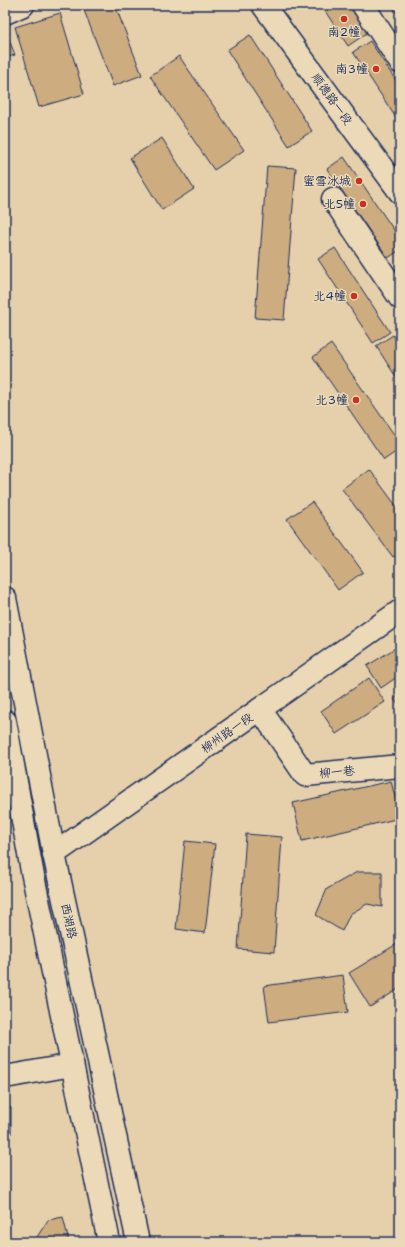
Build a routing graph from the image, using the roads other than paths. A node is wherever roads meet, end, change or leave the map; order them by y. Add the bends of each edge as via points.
1 (23, 5) edge
2 (263, 5) edge
3 (363, 5) edge
4 (5, 13) edge
5 (399, 57) edge
6 (400, 192) edge
7 (333, 200) dead end
8 (396, 284) edge
9 (5, 598) edge
10 (400, 611) edge
11 (260, 709) junction
12 (5, 721) edge
13 (400, 766) edge
14 (54, 854) junction
15 (72, 1065) junction
16 (5, 1077) edge
17 (110, 1242) edge
18 (138, 1242) edge

1 - 4 main road
2 - 6 main road, 顺德路一段
3 - 5 main road
7 - 8 main road
9 - 14 main road, 西湖路
10 - 11 main road, 柳州路一段
11 - 13 main road, 柳一巷 via 305,775
11 - 14 main road, 柳州路一段
12 - 15 main road via 32,871
14 - 18 main road, 西湖路
15 - 16 main road
15 - 17 main road

